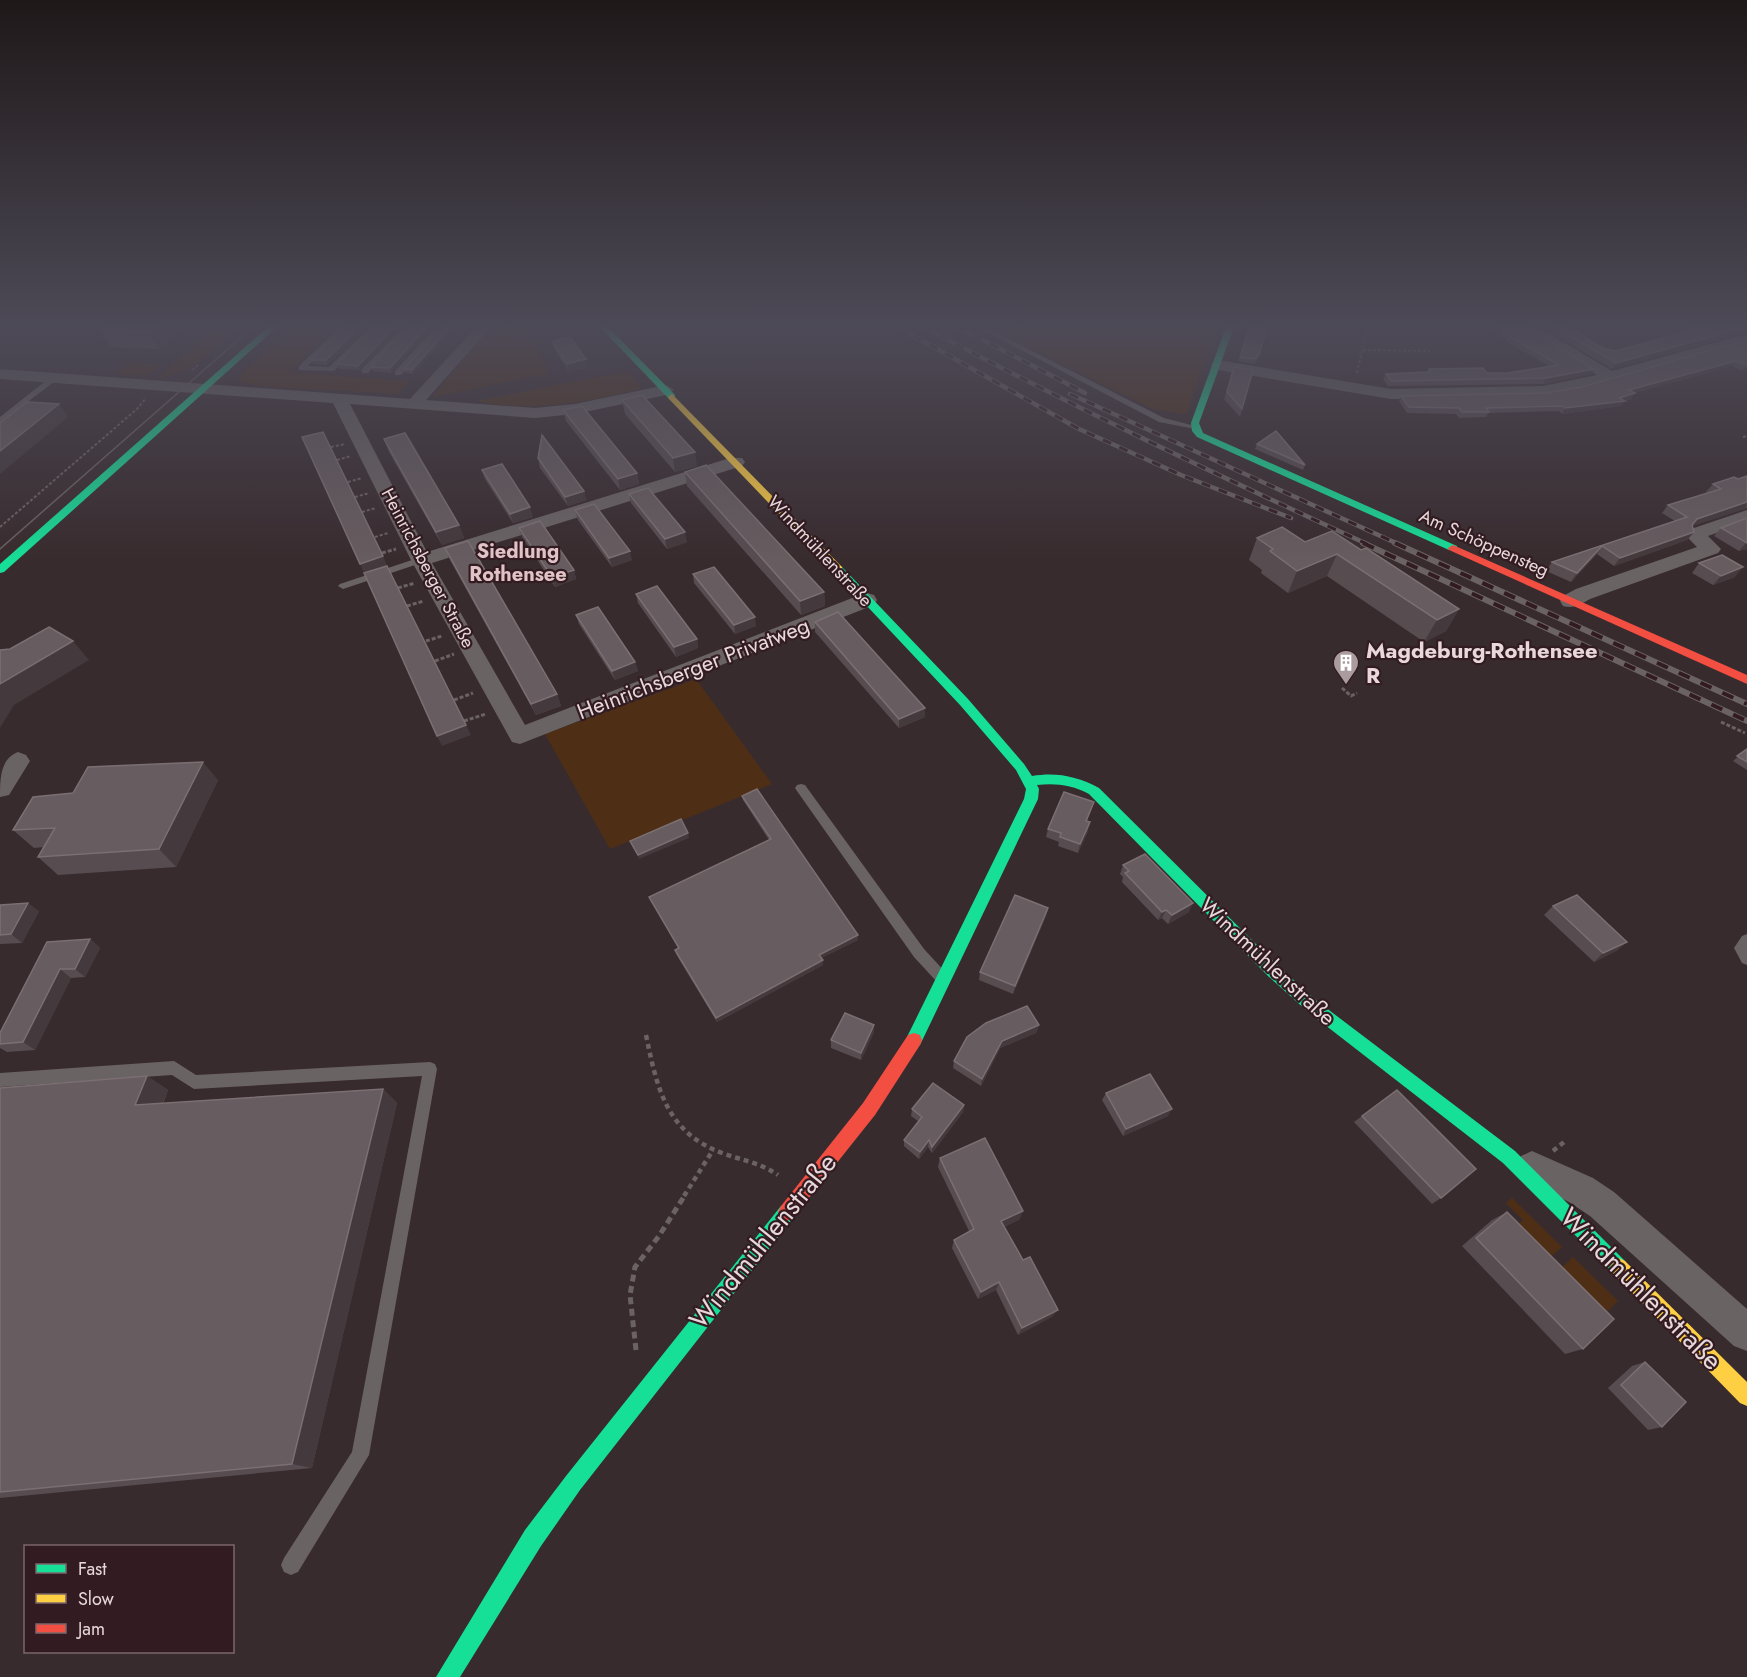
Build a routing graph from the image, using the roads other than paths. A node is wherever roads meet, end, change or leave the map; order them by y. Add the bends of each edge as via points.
1 (20, 405) edge
2 (185, 405) edge
3 (342, 405) edge
4 (436, 405) edge
5 (587, 405) edge
6 (681, 405) edge
7 (1133, 405) edge
8 (1203, 405) edge
9 (0, 421) edge
10 (1195, 427) junction
11 (736, 462) junction
12 (1747, 516) edge
13 (1711, 549) junction
14 (421, 560) junction
15 (1729, 560) edge
16 (0, 570) edge
17 (343, 586) dead end
18 (867, 600) junction
19 (1570, 601) junction
20 (1747, 680) edge
21 (520, 736) joint
22 (18, 761) dead end
23 (1029, 781) junction
24 (0, 788) edge
25 (801, 788) dead end
26 (1747, 940) edge
27 (1747, 959) edge
28 (943, 979) junction
29 (0, 1080) edge
30 (1509, 1157) junction
31 (1747, 1333) edge
32 (1747, 1396) edge
33 (291, 1565) dead end
34 (447, 1677) edge

1 - 9 lane
2 - 16 street
3 - 14 street, Heinrichsberger Straße
4 - 5 street via 552,412
6 - 11 street, Windmühlenstraße
7 - 10 lane via 1162,420
8 - 10 street
10 - 19 street, Am Schöppensteg via 1207,438
11 - 14 street
11 - 18 street, Windmühlenstraße
12 - 13 street via 1698,533 1699,539
13 - 15 street
13 - 19 street
14 - 17 lane
14 - 21 street, Heinrichsberger Straße
18 - 21 street, Heinrichsberger Privatweg
18 - 23 street, Windmühlenstraße via 964,702
19 - 20 street, Am Schöppensteg
22 - 24 street
23 - 28 street, Windmühlenstraße via 1033,789 1031,799
23 - 30 street, Windmühlenstraße via 1065,779 1090,788 1312,1006
25 - 28 lane via 919,953
26 - 27 lane via 1742,949
28 - 34 street, Windmühlenstraße via 901,1064 880,1094 533,1538
29 - 33 lane via 174,1068 194,1082 430,1069 360,1455
30 - 31 street, Windmühlenstraße via 1556,1177 1602,1204
30 - 32 street, Windmühlenstraße

